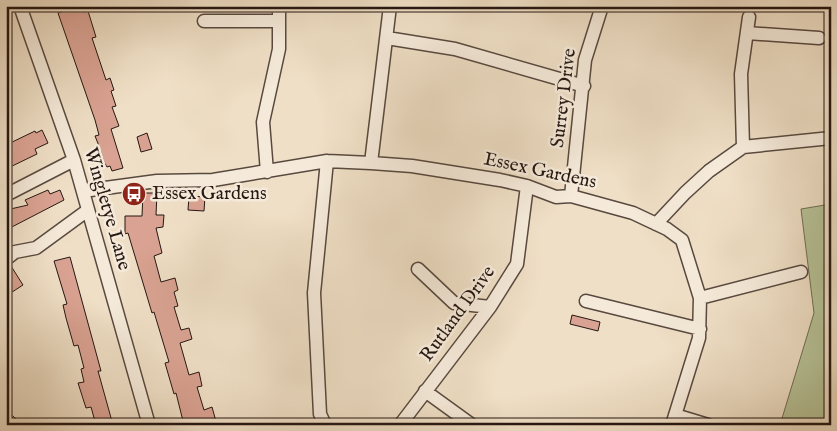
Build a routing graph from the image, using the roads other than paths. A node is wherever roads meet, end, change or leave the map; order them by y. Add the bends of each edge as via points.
1 (20, 6) edge
2 (279, 6) edge
3 (390, 6) edge
4 (602, 6) edge
5 (749, 17) dead end
6 (204, 21) dead end
7 (279, 21) junction
8 (747, 33) junction
9 (386, 38) junction
10 (819, 38) dead end
11 (584, 86) junction
12 (831, 138) edge
13 (743, 147) junction
14 (74, 160) junction
15 (327, 161) junction
16 (371, 163) junction
17 (267, 172) junction
18 (527, 186) junction
19 (83, 191) junction
20 (6, 195) edge
21 (571, 196) junction
22 (88, 210) junction
23 (656, 224) junction
24 (6, 259) edge
25 (418, 269) dead end
26 (800, 272) dead end
27 (700, 298) junction
28 (586, 301) dead end
29 (490, 307) junction
30 (700, 329) junction
31 (425, 391) junction
32 (674, 420) edge
33 (149, 425) edge
34 (325, 425) edge
35 (400, 425) edge
36 (472, 425) edge
37 (708, 425) edge

1 - 14 street, Wingletye Lane
2 - 7 street
3 - 9 street
4 - 11 street, Surrey Drive via 585,60
5 - 8 street
6 - 7 street
7 - 17 street via 279,49 263,122
8 - 10 street
8 - 13 street via 742,74
9 - 11 street via 455,49
9 - 16 street
11 - 21 street, Surrey Drive
12 - 13 street
13 - 23 street via 685,192
14 - 19 street, Wingletye Lane
14 - 20 street
15 - 16 street, Essex Gardens
15 - 17 street, Essex Gardens
15 - 34 street via 314,293 320,414
16 - 18 street, Essex Gardens via 412,166
17 - 19 street, Essex Gardens
18 - 21 street, Essex Gardens via 556,197
18 - 29 street, Rutland Drive via 517,264
19 - 22 street, Wingletye Lane
21 - 23 street, Essex Gardens via 633,213
22 - 24 street via 36,248 15,252
22 - 33 street, Wingletye Lane
23 - 27 street, Essex Gardens via 682,240
25 - 29 street via 454,303
26 - 27 street
27 - 30 street, Essex Gardens
28 - 30 street
29 - 31 street, Rutland Drive
30 - 32 street, Essex Gardens
31 - 35 street, Rutland Drive
31 - 36 street
32 - 37 street

